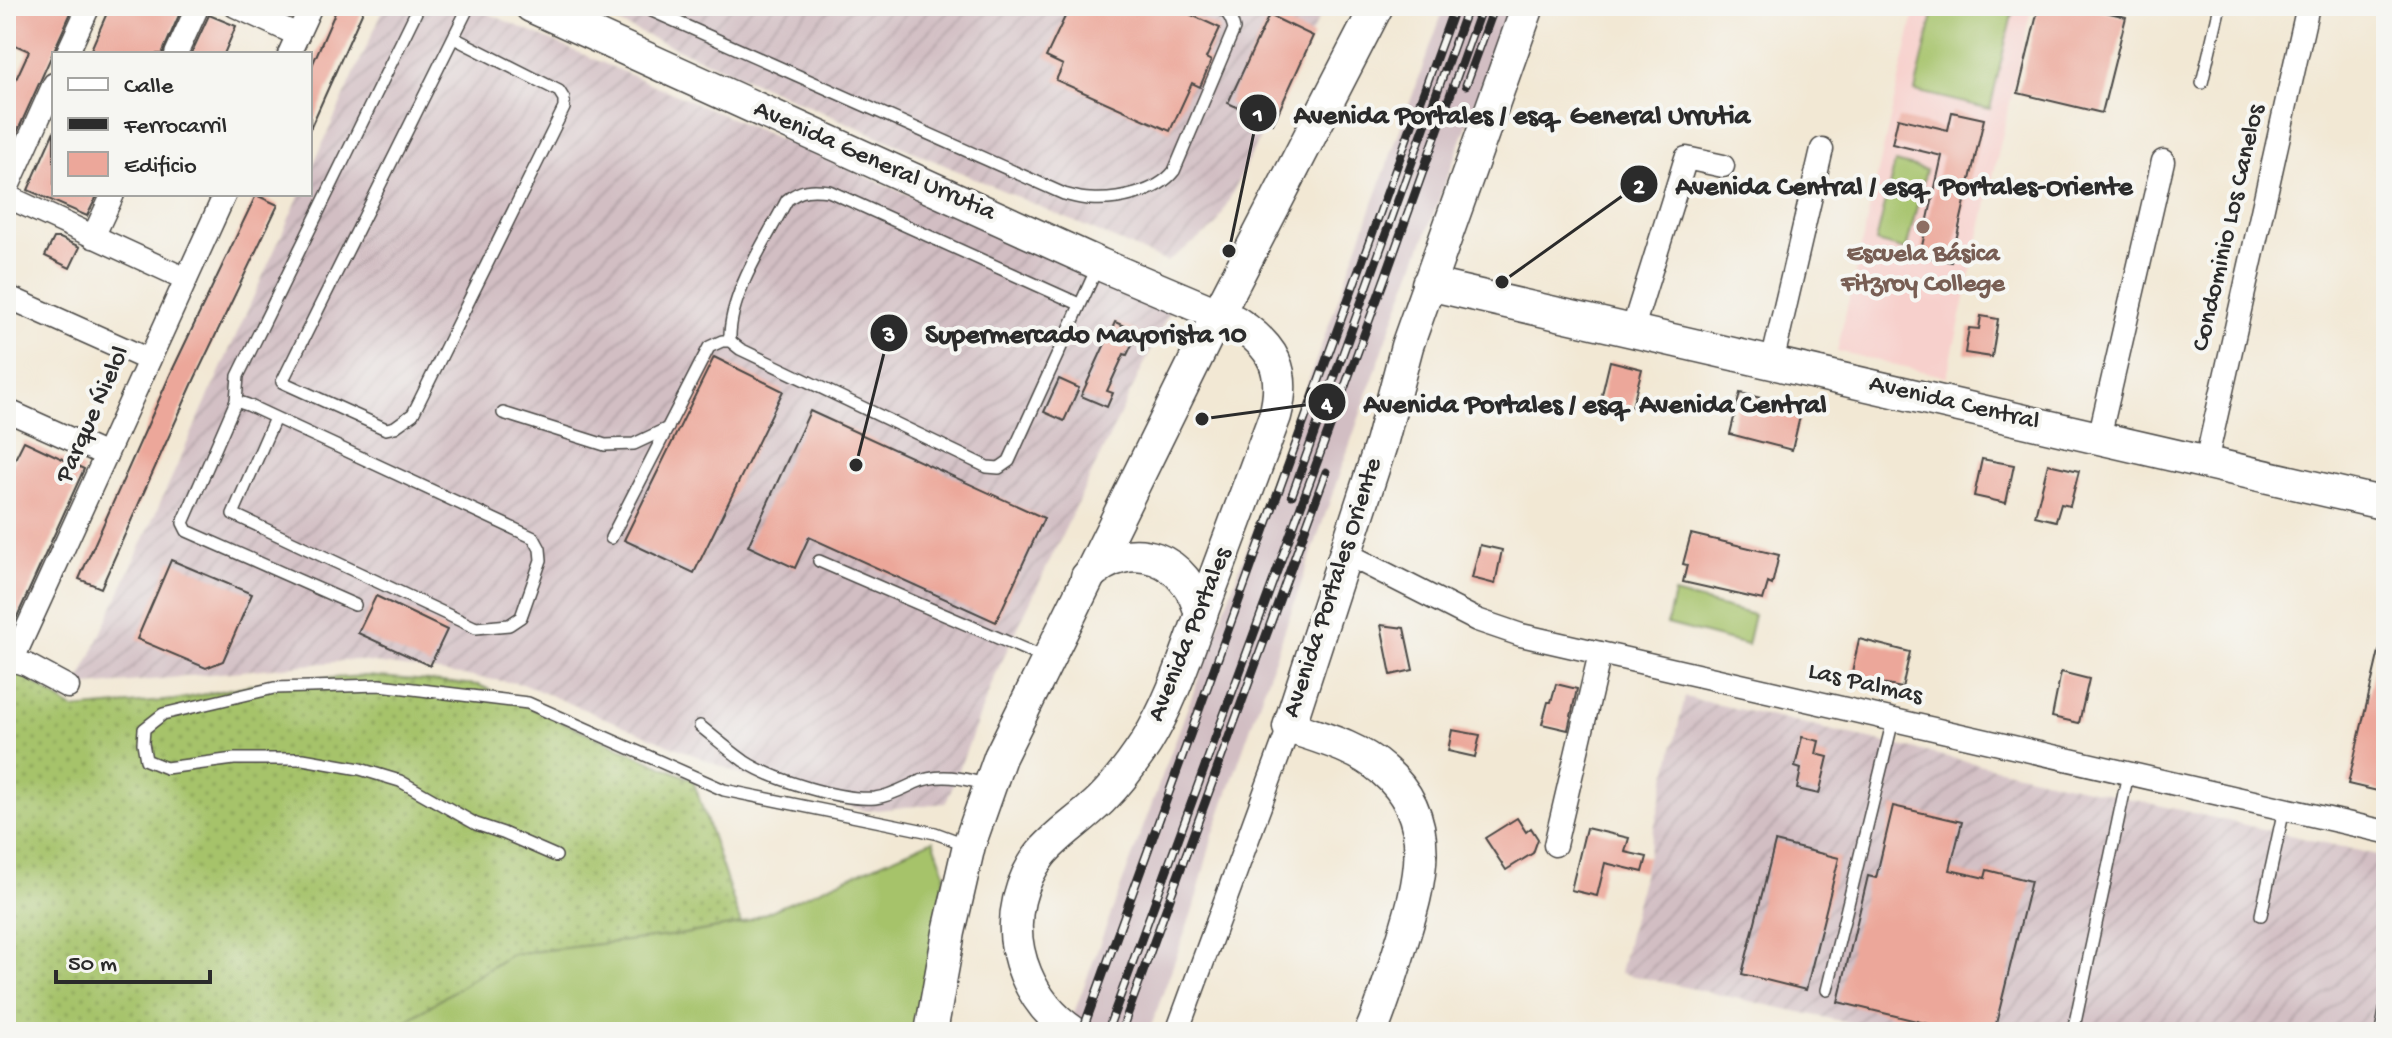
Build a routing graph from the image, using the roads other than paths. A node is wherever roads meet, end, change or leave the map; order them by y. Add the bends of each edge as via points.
1 (89, 6) edge
2 (198, 6) edge
3 (235, 6) edge
4 (311, 6) edge
5 (419, 6) edge
6 (469, 6) edge
7 (531, 6) edge
8 (641, 6) edge
9 (1215, 6) edge
10 (1377, 6) edge
11 (1528, 6) edge
12 (2220, 6) edge
13 (2308, 6) edge
14 (454, 38) junction
15 (294, 44) edge
16 (68, 52) edge
17 (177, 52) edge
18 (2202, 83) dead end
19 (52, 89) edge
20 (1822, 149) dead end
21 (2163, 161) dead end
22 (1723, 166) dead end
23 (6, 194) edge
24 (112, 196) edge
25 (224, 196) edge
26 (93, 237) junction
27 (1099, 264) junction
28 (186, 279) junction
29 (1428, 284) junction
30 (6, 296) edge
31 (1079, 304) junction
32 (1218, 314) junction
33 (1632, 331) junction
34 (730, 341) junction
35 (149, 360) junction
36 (1772, 363) junction
37 (236, 401) junction
38 (503, 413) dead end
39 (8, 415) edge
40 (275, 418) junction
41 (668, 428) junction
42 (2099, 438) junction
43 (106, 455) junction
44 (2206, 462) junction
45 (2386, 504) edge
46 (611, 538) dead end
47 (1345, 553) junction
48 (819, 561) dead end
49 (1087, 577) junction
50 (355, 605) dead end
51 (1201, 615) junction
52 (1600, 653) junction
53 (9, 658) edge
54 (1047, 659) junction
55 (68, 687) dead end
56 (1893, 720) junction
57 (700, 726) dead end
58 (1289, 727) junction
59 (2128, 774) junction
60 (989, 785) junction
61 (2284, 809) junction
62 (2386, 832) edge
63 (969, 845) junction
64 (1555, 845) dead end
65 (556, 856) dead end
66 (2261, 915) dead end
67 (1827, 990) dead end
68 (2386, 1006) edge
69 (1068, 1029) edge
70 (931, 1032) edge
71 (1177, 1032) edge
72 (1371, 1032) edge
73 (2073, 1032) edge
74 (2381, 1032) edge

1 - 16 street
2 - 17 street
3 - 15 street
4 - 15 street
5 - 37 lane via 238,376
6 - 14 lane
7 - 27 street, Avenida General Urrutia
8 - 9 lane via 1064,194 1090,199 1150,191 1174,171 1234,29 1226,10
10 - 32 street
11 - 29 street, Avenida Portales Oriente
12 - 18 lane
13 - 44 street, Condominio Los Canelos
14 - 14 lane via 559,91 564,108 413,414 386,429 282,382
19 - 23 street
20 - 36 street
21 - 42 street
22 - 33 street via 1686,158
23 - 26 street
24 - 26 street
25 - 28 street, Parque Ńielol
26 - 28 street
27 - 31 lane
27 - 32 street, Avenida General Urrutia
28 - 35 street, Parque Ńielol
29 - 33 street, Avenida Central
29 - 47 street, Avenida Portales Oriente
30 - 35 street
31 - 34 lane via 829,191 809,189 787,200 736,300
31 - 34 lane via 1009,461 999,468 987,467
32 - 49 street
32 - 51 street, Avenida Portales via 1262,341 1280,387 1275,416
33 - 36 street, Avenida Central
34 - 41 lane via 709,347
35 - 43 street, Parque Ńielol
36 - 42 street, Avenida Central
37 - 40 lane
37 - 50 lane via 183,523 187,531
38 - 41 lane via 605,445 634,444
39 - 43 street
40 - 40 lane via 233,514 476,628 509,625 521,617 541,560 534,538
41 - 46 lane
42 - 44 street, Avenida Central
43 - 53 street, Parque Ńielol
44 - 45 street, Avenida Central
47 - 52 street, Las Palmas via 1477,620
47 - 58 street, Avenida Portales Oriente
48 - 54 lane
49 - 51 street via 1118,557 1151,557 1184,577
49 - 54 street
51 - 69 street, Avenida Portales via 1170,698 1146,743 1100,801 1040,853 1023,886 1016,922 1020,960 1039,1000
52 - 56 street, Las Palmas
52 - 64 street
53 - 55 street
54 - 60 street
56 - 59 street, Las Palmas
56 - 67 lane
57 - 60 lane via 761,770 850,797 877,798 940,776
58 - 71 street, Avenida Portales Oriente
58 - 72 street via 1344,747 1381,768 1405,794 1417,823 1419,884
59 - 61 street, Las Palmas
59 - 73 lane
60 - 63 street
61 - 62 street, Las Palmas
61 - 66 lane
63 - 65 lane via 935,833 724,790 528,703 380,685 274,688 163,714 144,729 146,760 166,768 234,759 303,759 360,769 400,781 476,824
63 - 70 street
68 - 74 lane

